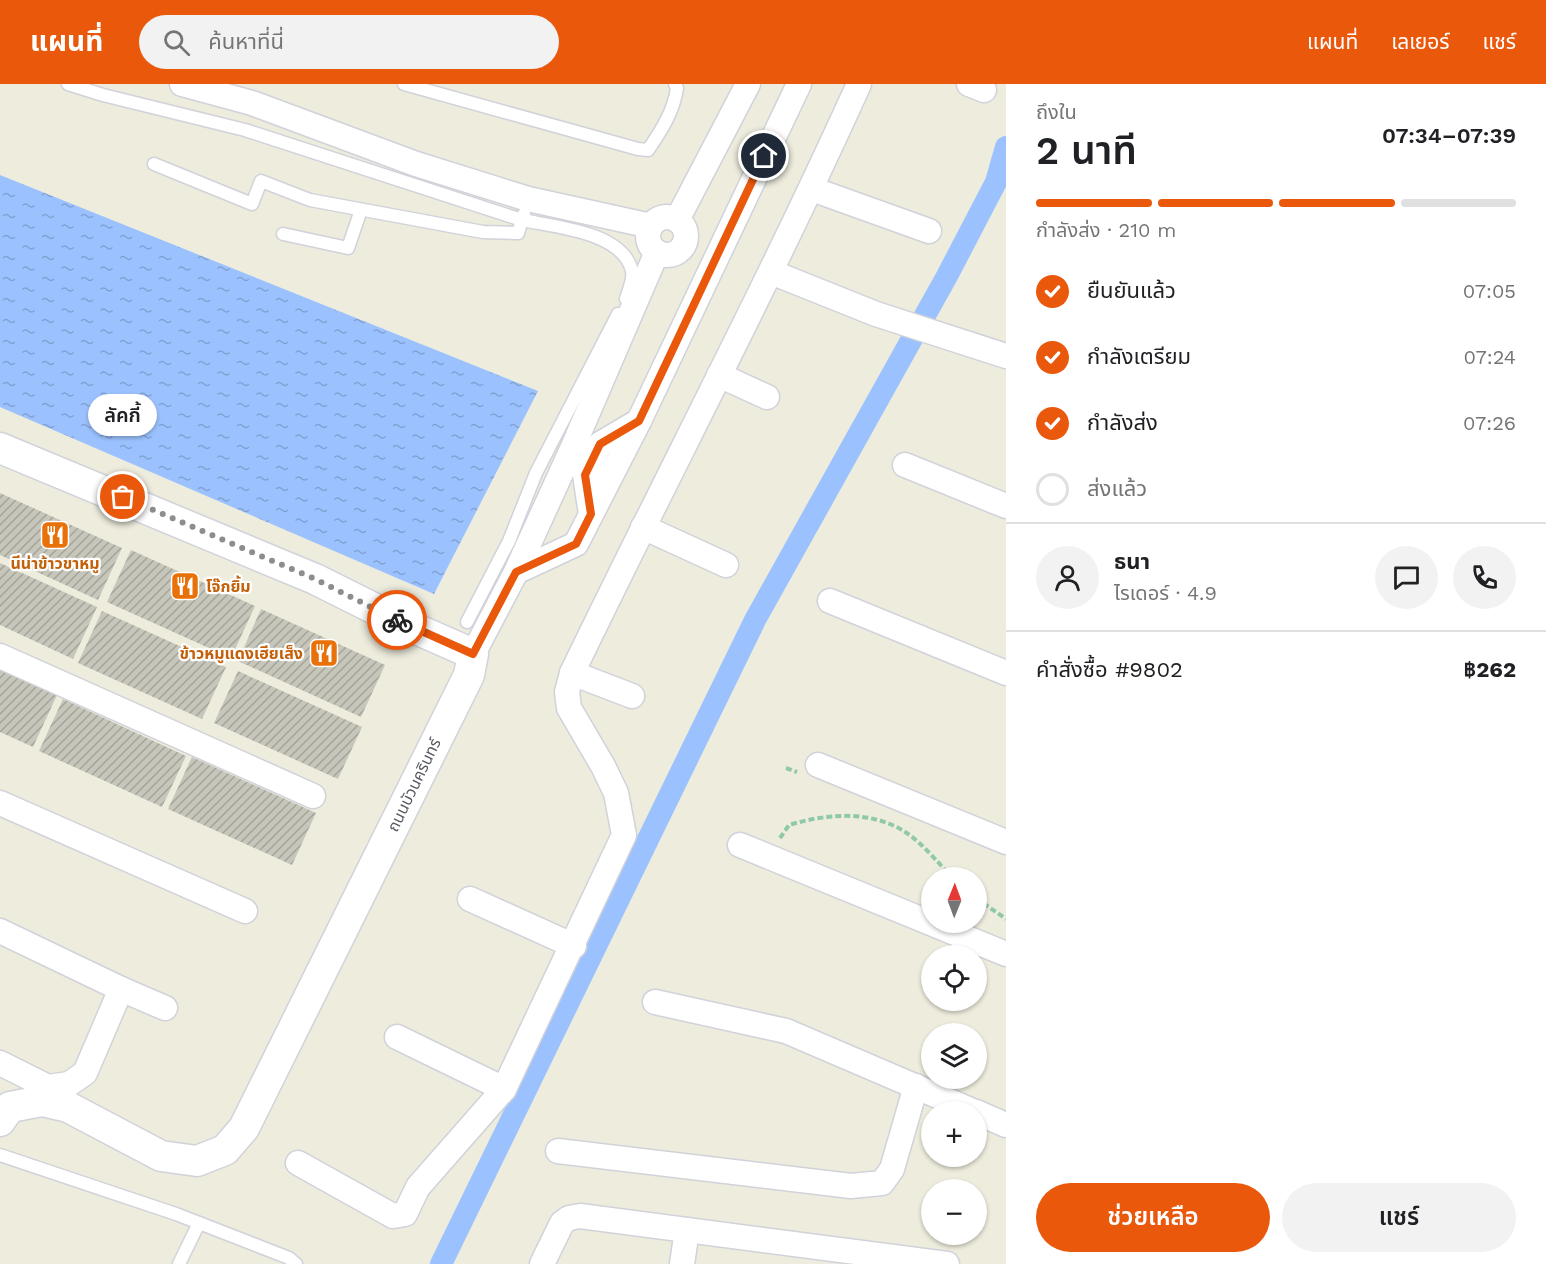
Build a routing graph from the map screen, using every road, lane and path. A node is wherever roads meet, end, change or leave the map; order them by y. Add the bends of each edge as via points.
1 (68, 84) edge
2 (182, 84) edge
3 (404, 84) edge
4 (748, 84) edge
5 (799, 84) edge
6 (859, 84) edge
7 (677, 85) edge
8 (154, 164) dead end
9 (812, 189) junction
10 (361, 210) junction
11 (525, 210) junction
12 (677, 220) junction
13 (651, 226) junction
14 (929, 231) dead end
15 (282, 234) dead end
16 (657, 252) junction
17 (771, 272) junction
18 (1006, 356) edge
19 (719, 375) junction
20 (767, 397) dead end
21 (0, 448) edge
22 (905, 465) dead end
23 (1006, 506) edge
24 (643, 527) junction
25 (726, 566) dead end
26 (516, 572) junction
27 (830, 601) dead end
28 (467, 622) dead end
29 (473, 654) junction
30 (0, 656) edge
31 (572, 673) junction
32 (1006, 673) edge
33 (632, 696) dead end
34 (818, 765) dead end
35 (313, 796) dead end
36 (0, 803) edge
37 (778, 840) dead end
38 (1006, 842) edge
39 (740, 845) dead end
40 (942, 867) edge
41 (470, 899) dead end
42 (987, 906) edge
43 (245, 911) dead end
44 (1006, 919) edge
45 (0, 931) edge
46 (574, 946) junction
47 (1006, 954) edge
48 (120, 989) junction
49 (655, 1002) dead end
50 (165, 1008) dead end
51 (397, 1037) dead end
52 (0, 1062) edge
53 (916, 1086) junction
54 (504, 1089) junction
55 (951, 1101) edge
56 (987, 1117) edge
57 (0, 1121) edge
58 (1006, 1125) edge
59 (558, 1151) dead end
60 (0, 1155) edge
61 (298, 1163) dead end
62 (199, 1223) junction
63 (687, 1230) junction
64 (829, 1256) edge
65 (179, 1264) edge
66 (296, 1264) edge
67 (542, 1264) edge
68 (682, 1264) edge
69 (947, 1264) edge

1 - 11 lane
2 - 11 street via 252,103 416,164
3 - 7 lane via 648,150 665,126
4 - 12 street
5 - 26 street via 639,421 600,444 585,475 591,514 576,544
6 - 9 street
8 - 10 lane via 252,204 261,181 310,200
9 - 14 street
9 - 17 street
10 - 11 lane via 483,232 518,233
10 - 15 lane via 348,248
11 - 13 street
11 - 28 lane via 595,236 624,252 633,273 626,299 536,472 509,541
12 - 13 street via 662,218
12 - 16 street via 686,232 683,246 671,255
13 - 16 street via 648,241
16 - 26 street
17 - 18 street via 876,314
17 - 19 street
19 - 20 street
19 - 24 street
21 - 29 street via 315,579
22 - 23 street
24 - 25 street
24 - 31 street
26 - 29 street
27 - 32 street
29 - 57 street, ถนนบัวนครินทร์ via 469,675 244,1128 225,1150 197,1161 161,1156 68,1107 42,1101 10,1107
30 - 35 street
31 - 33 street
31 - 46 street via 567,692 569,708 616,793 624,836
34 - 38 street
36 - 43 street
37 - 40 path via 789,825 827,816 864,817 903,830
39 - 47 street
41 - 46 street
42 - 44 path
45 - 48 street
46 - 54 street
48 - 50 street
48 - 52 street via 85,1073 69,1084 48,1087
49 - 53 street via 786,1031
51 - 54 street
53 - 55 street
53 - 59 street via 892,1169 882,1183 851,1186
54 - 61 street via 418,1188 405,1214 393,1216
56 - 58 street
60 - 62 lane
62 - 65 lane
62 - 66 lane via 289,1257
63 - 64 street
63 - 67 street via 580,1216 568,1218
63 - 68 street
64 - 69 street

